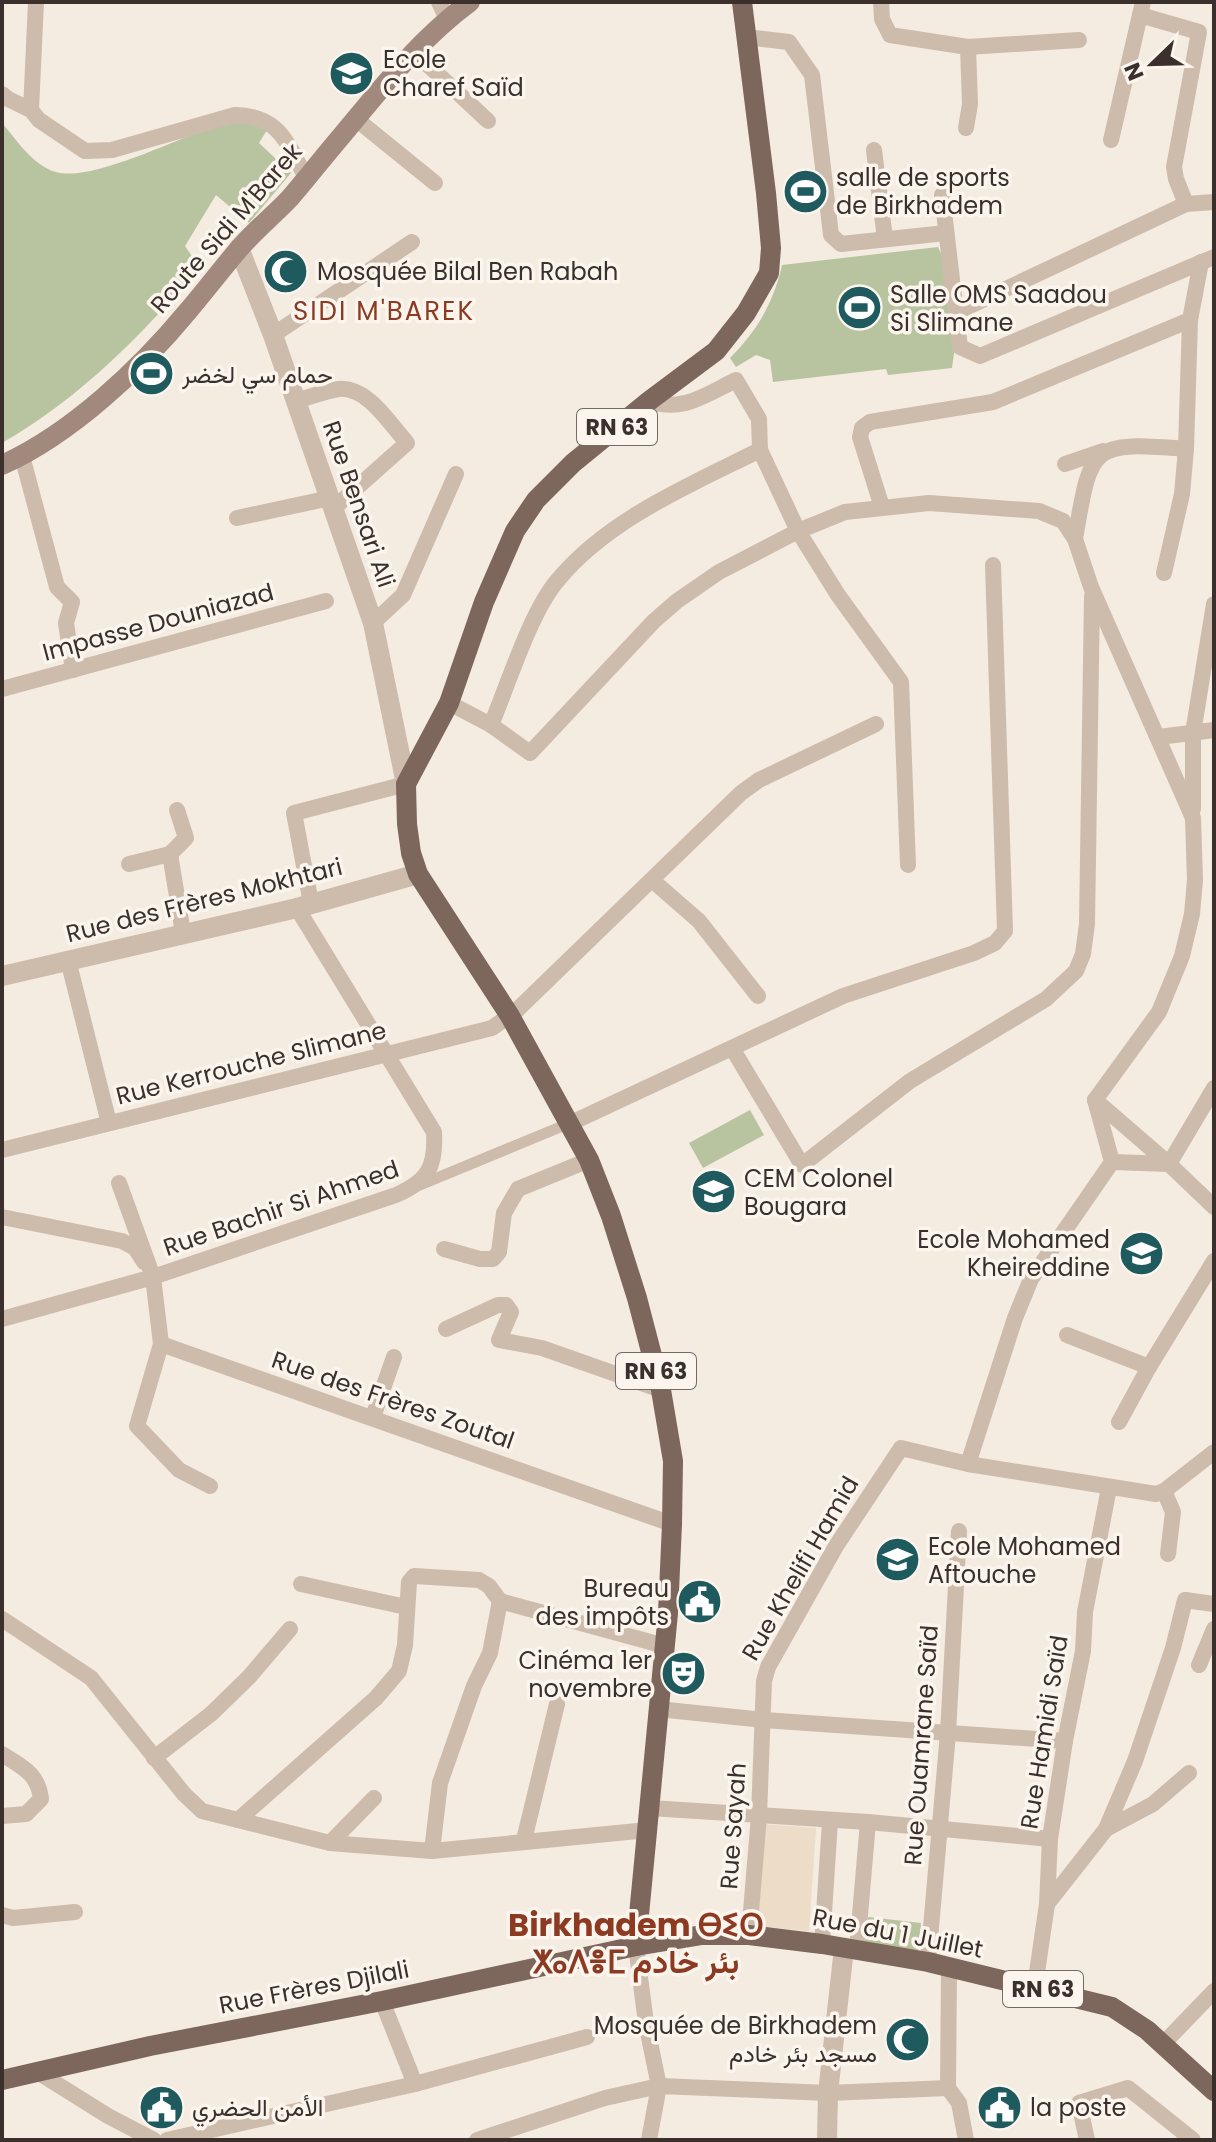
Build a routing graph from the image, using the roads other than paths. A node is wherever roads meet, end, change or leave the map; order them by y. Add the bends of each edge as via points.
1 (36, 2) edge
2 (470, 2) edge
3 (742, 2) edge
4 (881, 2) edge
5 (1142, 9) edge
6 (443, 11) edge
7 (746, 37) junction
8 (1079, 40) dead end
9 (968, 47) junction
10 (414, 52) junction
11 (2, 94) edge
12 (31, 110) junction
13 (356, 119) junction
14 (488, 121) dead end
15 (966, 128) dead end
16 (1111, 140) dead end
17 (874, 150) dead end
18 (306, 177) junction
19 (435, 183) dead end
20 (942, 195) dead end
21 (1214, 202) edge
22 (1186, 204) junction
23 (946, 233) junction
24 (885, 239) junction
25 (412, 242) dead end
26 (239, 248) junction
27 (1208, 260) edge
28 (957, 312) junction
29 (1190, 320) junction
30 (273, 335) junction
31 (296, 401) junction
32 (649, 401) junction
33 (1186, 449) junction
34 (760, 450) junction
35 (1103, 451) junction
36 (22, 456) junction
37 (1065, 464) dead end
38 (2, 465) edge
39 (456, 474) dead end
40 (332, 503) junction
41 (882, 507) junction
42 (237, 518) dead end
43 (798, 531) junction
44 (1075, 539) junction
45 (993, 565) dead end
46 (1164, 573) dead end
47 (1091, 587) junction
48 (326, 601) dead end
49 (1214, 604) edge
50 (373, 623) junction
51 (73, 670) junction
52 (2, 689) edge
53 (449, 703) junction
54 (876, 724) dead end
55 (491, 725) junction
56 (1214, 730) edge
57 (1193, 733) junction
58 (1159, 737) junction
59 (406, 784) junction
60 (177, 810) dead end
61 (1193, 818) junction
62 (170, 854) junction
63 (129, 864) dead end
64 (908, 865) dead end
65 (418, 874) junction
66 (652, 880) junction
67 (304, 905) junction
68 (183, 933) junction
69 (68, 960) junction
70 (2, 976) edge
71 (758, 996) dead end
72 (510, 1016) junction
73 (732, 1048) junction
74 (384, 1054) junction
75 (1214, 1088) edge
76 (1095, 1100) junction
77 (109, 1123) junction
78 (571, 1123) junction
79 (2, 1150) edge
80 (589, 1160) junction
81 (1112, 1162) junction
82 (1169, 1164) junction
83 (119, 1183) dead end
84 (416, 1187) junction
85 (1214, 1207) edge
86 (2, 1217) edge
87 (444, 1249) dead end
88 (1214, 1261) edge
89 (153, 1277) junction
90 (2, 1319) edge
91 (446, 1329) dead end
92 (1067, 1335) dead end
93 (161, 1344) junction
94 (394, 1357) dead end
95 (1149, 1367) junction
96 (661, 1390) junction
97 (373, 1417) junction
98 (1119, 1422) dead end
99 (1214, 1436) edge
100 (1208, 1458) edge
101 (968, 1464) junction
102 (210, 1486) dead end
103 (1109, 1488) junction
104 (1164, 1491) junction
105 (672, 1524) junction
106 (959, 1531) dead end
107 (1168, 1554) dead end
108 (301, 1584) dead end
109 (500, 1601) junction
110 (1214, 1604) edge
111 (406, 1607) junction
112 (2, 1619) edge
113 (290, 1629) dead end
114 (1214, 1629) edge
115 (665, 1646) junction
116 (1199, 1665) dead end
117 (557, 1704) dead end
118 (658, 1709) junction
119 (764, 1720) junction
120 (948, 1733) junction
121 (1065, 1741) junction
122 (2, 1754) edge
123 (154, 1758) junction
124 (1189, 1773) dead end
125 (374, 1798) dead end
126 (650, 1808) junction
127 (2, 1816) edge
128 (759, 1816) junction
129 (238, 1820) junction
130 (830, 1821) junction
131 (868, 1822) junction
132 (939, 1829) junction
133 (1106, 1829) junction
134 (648, 1830) junction
135 (1050, 1839) junction
136 (524, 1840) junction
137 (330, 1843) junction
138 (432, 1851) junction
139 (1047, 1904) junction
140 (75, 1912) dead end
141 (2, 1915) edge
142 (749, 1935) junction
143 (822, 1944) junction
144 (636, 1946) junction
145 (850, 1949) junction
146 (928, 1962) junction
147 (949, 1969) junction
148 (1035, 1986) junction
149 (1212, 1998) edge
150 (382, 2001) junction
151 (587, 2037) dead end
152 (1163, 2044) junction
153 (36, 2071) junction
154 (2, 2080) edge
155 (415, 2084) junction
156 (659, 2086) junction
157 (948, 2088) junction
158 (1214, 2091) edge
159 (828, 2093) junction
160 (154, 2140) edge
161 (167, 2140) edge
162 (477, 2140) edge
163 (649, 2140) edge
164 (827, 2140) edge
165 (966, 2140) edge
166 (1087, 2140) edge
167 (1193, 2140) edge

1 - 12 street
2 - 6 main road, Route Sidi M'Barek
3 - 7 main road, RN 63
4 - 9 street via 890,35
5 - 16 street
5 - 22 street via 1199,32 1174,167
6 - 10 main road, Route Sidi M'Barek
7 - 24 street via 789,42 812,75 835,241
7 - 32 main road, RN 63 via 771,248 769,273 716,351
8 - 9 street
9 - 15 street
10 - 13 main road, Route Sidi M'Barek
10 - 14 street
11 - 12 street
12 - 18 street via 85,151 97,152 235,115 253,115 275,127
13 - 18 main road, Route Sidi M'Barek
13 - 19 street
17 - 24 street
18 - 26 main road, Route Sidi M'Barek
20 - 23 street
21 - 22 street
22 - 28 street
23 - 24 street
23 - 28 street
25 - 30 street
26 - 30 street, Rue Bensari Ali
26 - 36 main road, Route Sidi M'Barek via 188,312 112,389
27 - 28 street via 980,356 960,347
27 - 29 street
29 - 33 street
29 - 41 street via 993,402 870,422 860,437
30 - 31 street, Rue Bensari Ali
31 - 40 street, Rue Bensari Ali
31 - 40 street via 353,390 365,396 407,443
32 - 34 street via 665,407 682,405 736,380 759,419
32 - 53 main road, RN 63 via 564,472 515,531
33 - 35 street via 1131,444
33 - 46 street
34 - 43 street
34 - 55 street via 609,532 555,582
35 - 37 street
35 - 44 street via 1089,469
36 - 38 main road, Route Sidi M'Barek
36 - 51 street via 57,587 72,602 66,623
39 - 50 street via 403,595
40 - 42 street
40 - 50 street, Rue Bensari Ali
41 - 43 street via 845,512
41 - 44 street via 929,503 1039,511 1063,521
43 - 55 street via 719,572 677,601 530,753
43 - 64 street via 901,682
44 - 47 street
45 - 73 street via 1005,931 974,953 843,996
47 - 58 street
47 - 73 street via 1087,924 1076,971 1046,999 910,1081 802,1165
48 - 51 street, Impasse Douniazad
49 - 57 street
50 - 59 street, Rue Bensari Ali
51 - 52 street, Impasse Douniazad
53 - 55 street
53 - 59 main road, RN 63
54 - 66 street, Rue Kerrouche Slimane via 759,780
56 - 57 street
57 - 58 street
57 - 61 street
58 - 61 street
59 - 65 main road, RN 63 via 411,853
59 - 67 street via 294,813
60 - 62 street via 186,838
61 - 76 street via 1193,902 1182,956 1159,1012
62 - 63 street
62 - 68 street
65 - 67 street, Rue des Frères Mokhtari
65 - 72 main road, RN 63
66 - 71 street via 699,921
66 - 72 street, Rue Kerrouche Slimane
67 - 68 street, Rue des Frères Mokhtari
67 - 74 street, Rue Bachir Si Ahmed
68 - 69 street, Rue des Frères Mokhtari
69 - 70 street, Rue des Frères Mokhtari
69 - 77 street
72 - 74 street, Rue Kerrouche Slimane via 492,1028
72 - 78 main road, RN 63
73 - 78 street
74 - 77 street, Rue Kerrouche Slimane
74 - 84 street, Rue Bachir Si Ahmed via 434,1132 435,1153
75 - 82 street
76 - 81 street
76 - 82 street
77 - 79 street, Rue Kerrouche Slimane
78 - 80 main road, RN 63
78 - 84 street
80 - 87 street via 518,1189 504,1213 499,1252 493,1259
80 - 96 main road, RN 63 via 637,1298
81 - 82 street
81 - 101 street via 1031,1279
82 - 85 street
83 - 89 street
84 - 89 street, Rue Bachir Si Ahmed
86 - 89 street via 122,1241 135,1248
88 - 95 street
89 - 90 street, Rue Bachir Si Ahmed
89 - 93 street
91 - 96 street via 506,1305 511,1312 499,1340 542,1348
92 - 95 street
93 - 97 street, Rue des Frères Zoutal
93 - 102 street via 137,1426 179,1470
94 - 97 street
95 - 98 street
96 - 105 main road, RN 63 via 673,1461
97 - 105 street, Rue des Frères Zoutal
99 - 100 street
100 - 104 street
101 - 103 street
101 - 119 street, Rue Khelifi Hamid via 901,1448 836,1546 768,1667
103 - 104 street
103 - 121 street, Rue Hamidi Saïd
104 - 107 street via 1173,1512
105 - 115 main road, RN 63
106 - 120 street, Rue Ouamrane Saïd
108 - 111 street
109 - 111 street via 479,1580 414,1576
109 - 115 street
109 - 138 street via 490,1653 440,1783
110 - 133 street via 1185,1600 1135,1761
111 - 129 street via 399,1671 376,1698
112 - 123 street via 91,1678
113 - 123 street via 211,1714
114 - 116 street
115 - 118 main road, RN 63
117 - 136 street
118 - 119 street
118 - 126 main road, RN 63
119 - 120 street
119 - 128 street, Rue Sayah
120 - 121 street
120 - 132 street, Rue Ouamrane Saïd
121 - 135 street, Rue Hamidi Saïd
122 - 127 street via 39,1784 41,1799 26,1814
123 - 129 street via 202,1811
124 - 133 street via 1153,1804
125 - 137 street
126 - 128 street
126 - 134 main road, RN 63
128 - 130 street
128 - 142 street, Rue Sayah
129 - 137 street
130 - 131 street
130 - 143 street
131 - 132 street
131 - 145 street
132 - 135 street
132 - 146 street, Rue Ouamrane Saïd
133 - 139 street
134 - 136 street
134 - 144 main road, RN 63
135 - 139 street, Rue Hamidi Saïd
136 - 138 street
137 - 138 street
139 - 148 street, Rue Hamidi Saïd
140 - 141 street
142 - 143 main road, Rue du 1 Juillet / RN 63
142 - 144 main road, Rue du 1 Juillet / RN 63 via 702,1935
143 - 145 main road, Rue du 1 Juillet / RN 63
144 - 150 main road, Rue Frères Djilali
144 - 156 street
145 - 146 main road, Rue du 1 Juillet / RN 63
145 - 159 street
146 - 147 main road, Rue du 1 Juillet / RN 63
147 - 148 main road, Rue du 1 Juillet / RN 63
147 - 157 street
148 - 152 main road, Rue du 1 Juillet / RN 63 via 1112,2007
149 - 152 street
150 - 153 main road, Rue Frères Djilali
150 - 155 street
151 - 155 street
152 - 158 main road, Rue du 1 Juillet / RN 63
153 - 154 main road, Rue Frères Djilali
153 - 160 street
155 - 161 street
156 - 159 street
156 - 162 street
156 - 163 street
157 - 159 street
157 - 165 street via 959,2103
159 - 164 street
166 - 167 street via 1079,2103 1128,2088

